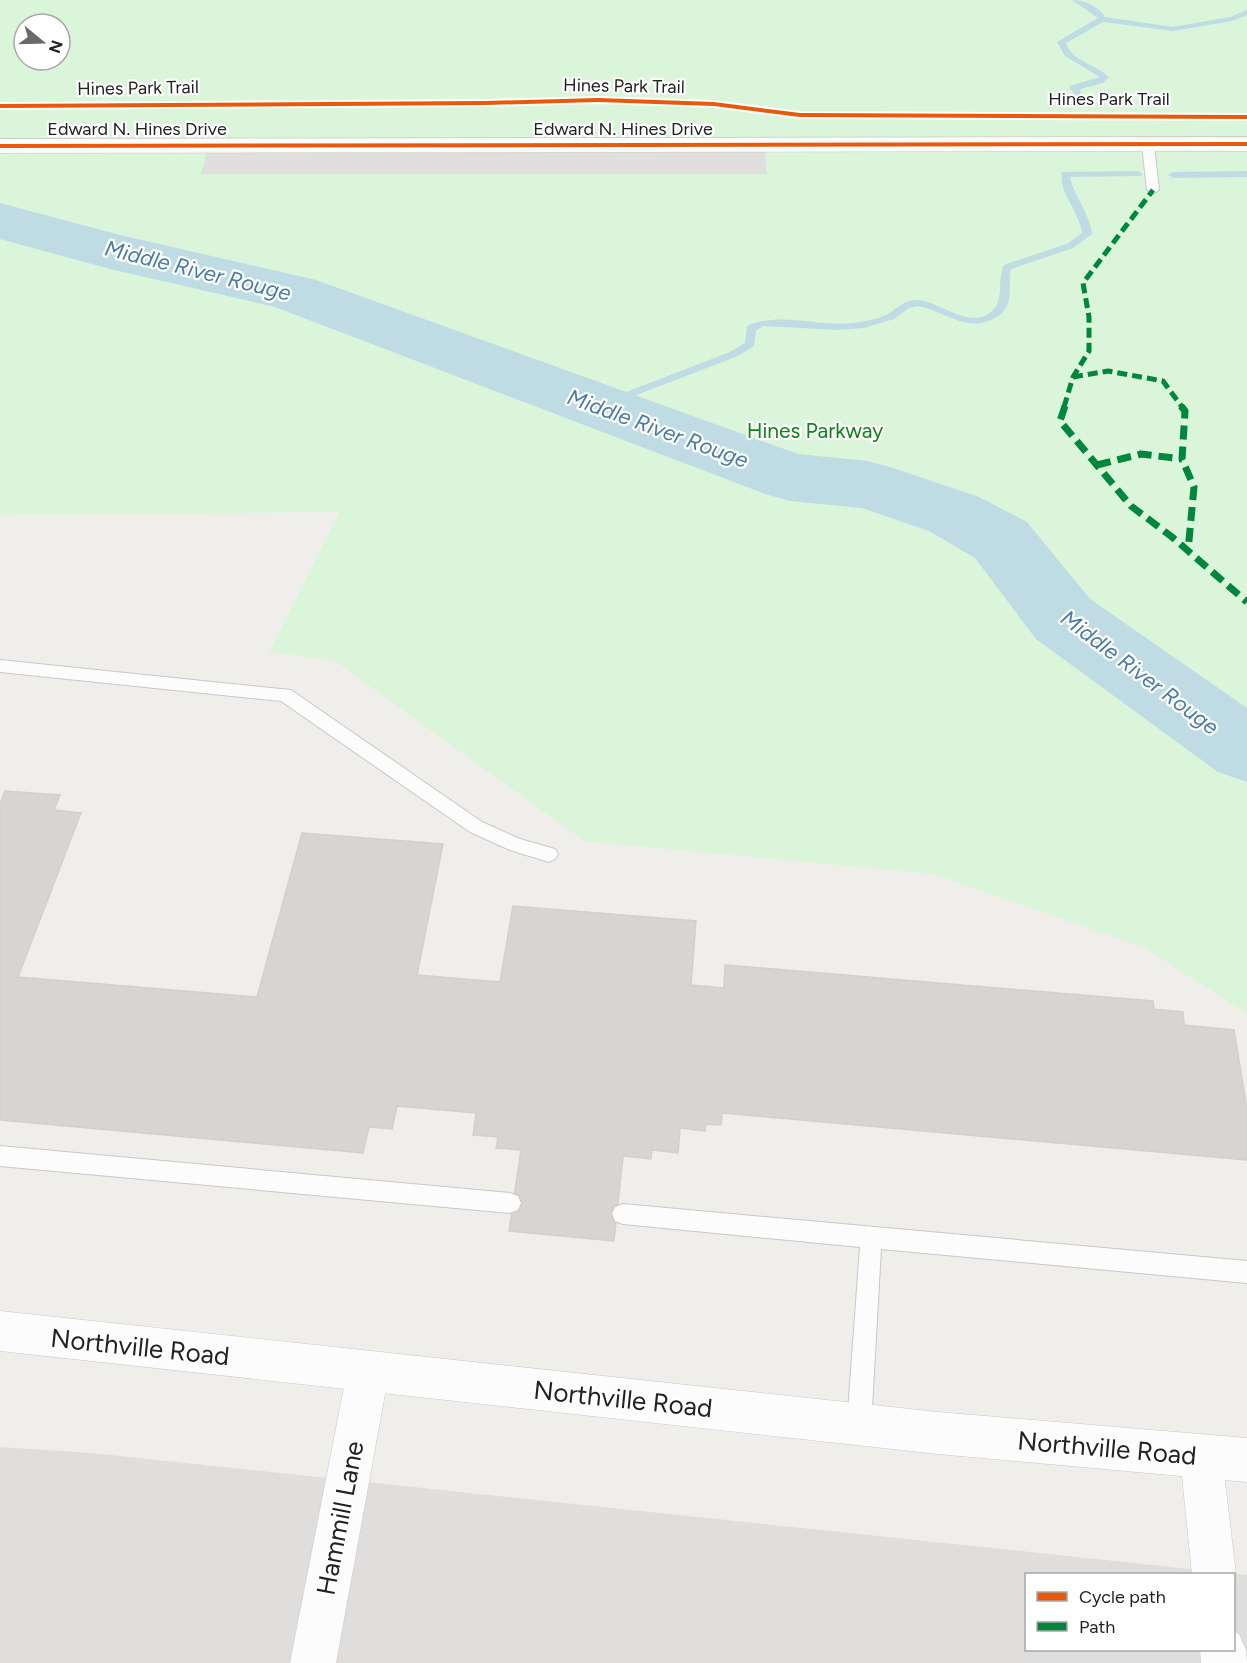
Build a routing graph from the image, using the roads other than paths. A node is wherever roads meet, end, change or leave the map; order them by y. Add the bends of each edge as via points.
1 (1247, 144) edge
2 (1148, 145) junction
3 (0, 146) edge
4 (1153, 190) dead end
5 (0, 666) edge
6 (549, 854) dead end
7 (0, 1156) edge
8 (510, 1203) dead end
9 (623, 1214) dead end
10 (871, 1237) junction
11 (1247, 1272) edge
12 (0, 1331) edge
13 (368, 1372) junction
14 (859, 1425) junction
15 (1202, 1456) junction
16 (1247, 1460) edge
17 (1214, 1573) edge
18 (312, 1663) edge

1 - 2 street, Edward N. Hines Drive
2 - 3 street, Edward N. Hines Drive
2 - 4 lane
5 - 6 lane via 285,695 476,827 516,845
7 - 8 lane
9 - 10 lane
10 - 11 lane
10 - 14 lane
12 - 13 street, Northville Road
13 - 14 street, Northville Road
13 - 18 street, Hammill Lane
14 - 15 street, Northville Road
15 - 16 street, Northville Road
15 - 17 street

